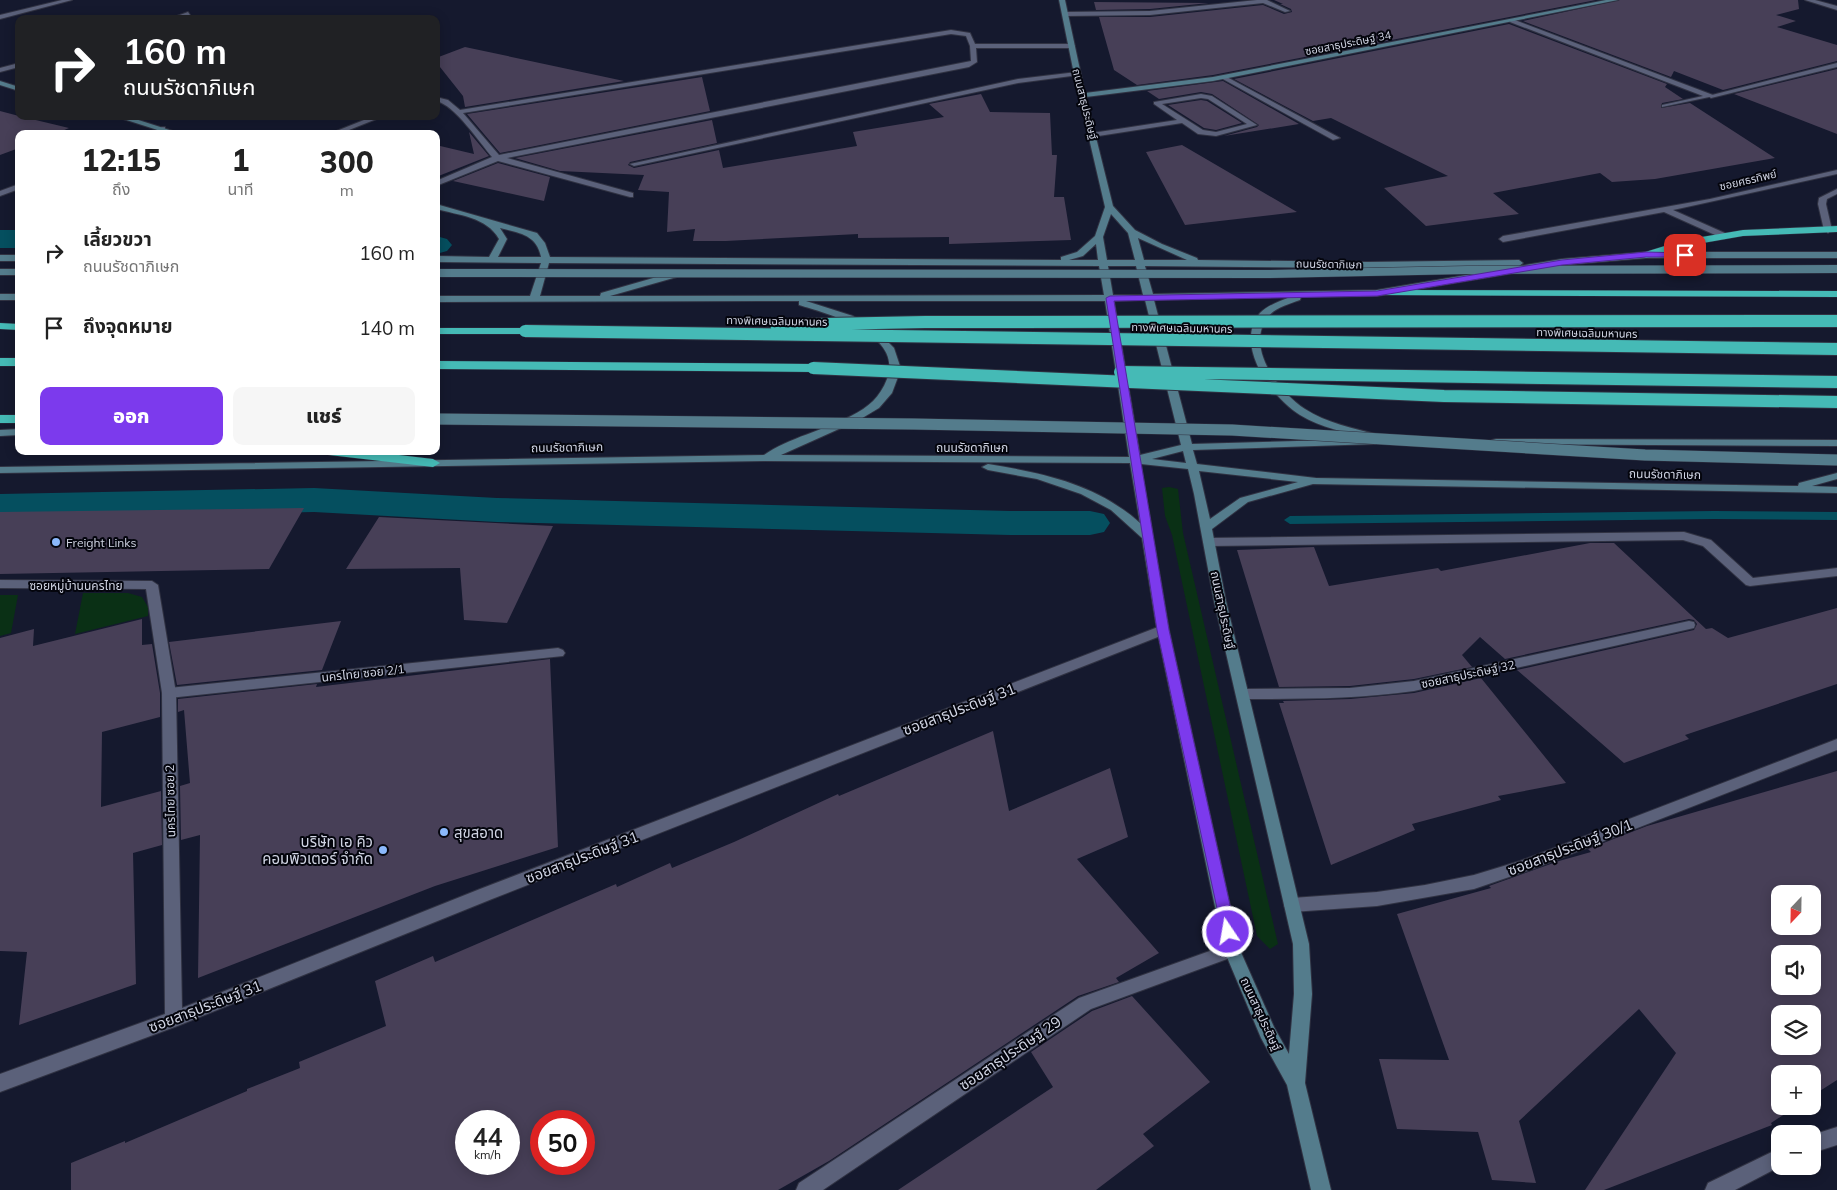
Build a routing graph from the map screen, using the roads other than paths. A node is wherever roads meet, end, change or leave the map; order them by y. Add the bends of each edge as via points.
1 (69, 0) edge
2 (1062, 0) edge
3 (1263, 0) edge
4 (1615, 0) edge
5 (1808, 0) edge
6 (1169, 2) dead end
7 (1837, 8) edge
8 (1176, 11) junction
9 (1286, 12) dead end
10 (188, 14) dead end
11 (1065, 14) junction
12 (185, 15) edge
13 (0, 17) edge
14 (1512, 21) junction
15 (973, 46) junction
16 (1072, 46) junction
17 (1837, 65) edge
18 (15, 66) edge
19 (0, 70) edge
20 (1077, 74) junction
21 (1223, 77) junction
22 (0, 84) edge
23 (15, 88) edge
24 (1083, 95) junction
25 (1711, 96) junction
26 (440, 100) edge
27 (1664, 106) dead end
28 (458, 112) junction
29 (131, 120) edge
30 (370, 120) edge
31 (1183, 122) junction
32 (162, 129) joint
33 (165, 130) edge
34 (343, 130) edge
35 (1092, 135) junction
36 (1336, 138) dead end
37 (497, 158) junction
38 (634, 164) dead end
39 (1837, 172) edge
40 (440, 182) edge
41 (15, 188) edge
42 (1837, 191) edge
43 (0, 194) edge
44 (630, 195) dead end
45 (440, 207) edge
46 (1110, 207) junction
47 (1664, 209) junction
48 (487, 220) junction
49 (1833, 230) edge
50 (1132, 232) junction
51 (1099, 236) junction
52 (1724, 236) junction
53 (1503, 239) dead end
54 (1646, 255) junction
55 (1837, 255) edge
56 (0, 258) edge
57 (15, 258) edge
58 (440, 259) edge
59 (492, 259) junction
60 (547, 259) junction
61 (722, 262) junction
62 (1562, 262) junction
63 (1049, 263) junction
64 (1141, 263) junction
65 (1201, 263) junction
66 (1104, 264) junction
67 (1837, 269) edge
68 (0, 272) edge
69 (15, 272) edge
70 (440, 273) edge
71 (1377, 293) junction
72 (1307, 294) junction
73 (1837, 294) edge
74 (0, 297) edge
75 (15, 297) edge
76 (1149, 297) junction
77 (1110, 298) junction
78 (440, 299) edge
79 (534, 299) junction
80 (588, 299) junction
81 (788, 299) junction
82 (1837, 321) edge
83 (0, 326) edge
84 (15, 327) edge
85 (440, 330) edge
86 (525, 331) junction
87 (1837, 349) edge
88 (0, 362) edge
89 (15, 362) edge
90 (440, 365) edge
91 (813, 368) junction
92 (1837, 382) edge
93 (1837, 402) edge
94 (0, 419) edge
95 (15, 419) edge
96 (440, 419) edge
97 (15, 432) edge
98 (0, 433) edge
99 (1391, 442) junction
100 (1837, 443) edge
101 (1187, 447) junction
102 (364, 455) edge
103 (764, 458) junction
104 (1135, 460) junction
105 (1837, 460) edge
106 (947, 461) junction
107 (433, 463) junction
108 (1193, 467) junction
109 (0, 470) edge
110 (1837, 476) edge
111 (1316, 481) junction
112 (1787, 489) junction
113 (1837, 490) edge
114 (1207, 527) junction
115 (1147, 536) junction
116 (1209, 542) junction
117 (1837, 572) edge
118 (0, 584) edge
119 (152, 585) joint
120 (1689, 626) dead end
121 (1163, 630) junction
122 (558, 653) dead end
123 (169, 693) junction
124 (1243, 694) junction
125 (1837, 744) edge
126 (1292, 905) junction
127 (1232, 950) junction
128 (174, 1019) junction
129 (0, 1083) edge
130 (1296, 1083) junction
131 (1837, 1136) edge
132 (1821, 1141) edge
133 (1771, 1162) edge
134 (806, 1190) edge
135 (1321, 1190) edge
136 (1715, 1190) edge

1 - 13 street
2 - 11 main road, ถนนสาธุประดิษฐ์
3 - 8 street
3 - 9 street
4 - 14 main road, ซอยสาธุประดิษฐ์ 34
5 - 7 street
6 - 8 street
8 - 11 street
10 - 12 street
11 - 16 main road, ถนนสาธุประดิษฐ์
14 - 21 main road, ซอยสาธุประดิษฐ์ 34
14 - 25 street
15 - 16 street
15 - 28 street via 968,34 951,32
15 - 37 street via 974,62 969,65
16 - 20 main road, ถนนสาธุประดิษฐ์
17 - 25 street
18 - 19 street
20 - 24 main road, ถนนสาธุประดิษฐ์
20 - 38 street via 1018,82
21 - 24 main road, ซอยสาธุประดิษฐ์ 34
21 - 36 street
22 - 23 main road
24 - 35 main road, ถนนสาธุประดิษฐ์
25 - 27 street
26 - 28 street
28 - 37 street
29 - 32 main road
30 - 34 street
31 - 31 street via 1156,103 1210,97 1253,125 1216,134
31 - 35 street
32 - 33 main road
35 - 46 main road, ถนนสาธุประดิษฐ์
37 - 40 street
37 - 44 street
39 - 47 street, ซอยศธรทิพย์
41 - 43 street
42 - 49 street via 1823,198 1822,204
45 - 48 main road
46 - 50 main road, ถนนสาธุประดิษฐ์
46 - 51 main road
47 - 52 street
47 - 53 street, ซอยศธรทิพย์
48 - 59 main road via 503,240
48 - 60 main road via 534,235 541,242
49 - 52 highway
50 - 64 main road, ถนนสาธุประดิษฐ์
50 - 65 main road
51 - 63 main road via 1080,254
51 - 66 main road, ถนนสาธุประดิษฐ์
52 - 54 highway via 1684,243
54 - 55 main road, ถนนรัชดาภิเษก
54 - 62 main road, ถนนรัชดาภิเษก
56 - 57 main road
58 - 59 main road, ถนนรัชดาภิเษก
59 - 60 main road, ถนนรัชดาภิเษก
60 - 61 main road, ถนนรัชดาภิเษก
60 - 79 main road
61 - 63 main road, ถนนรัชดาภิเษก
61 - 80 main road
62 - 65 main road, ถนนรัชดาภิเษก
62 - 71 main road, ถนนรัชดาภิเษก
63 - 66 main road, ถนนรัชดาภิเษก
64 - 65 main road, ถนนรัชดาภิเษก
64 - 66 main road, ถนนรัชดาภิเษก
64 - 76 main road, ถนนสาธุประดิษฐ์
66 - 77 main road, ถนนสาธุประดิษฐ์
67 - 70 main road, ถนนรัชดาภิเษก, bridge via 1268,274
68 - 69 main road
71 - 72 main road, ถนนรัชดาภิเษก
71 - 73 highway
72 - 76 main road, ถนนรัชดาภิเษก
72 - 99 main road via 1275,306 1257,325 1255,343 1270,382 1303,413
74 - 75 main road
76 - 77 main road, ถนนรัชดาภิเษก
76 - 101 main road, ถนนสาธุประดิษฐ์
77 - 81 main road, ถนนรัชดาภิเษก
77 - 104 main road, ถนนสาธุประดิษฐ์
78 - 79 main road, ถนนรัชดาภิเษก
79 - 80 main road, ถนนรัชดาภิเษก
80 - 81 main road, ถนนรัชดาภิเษก
81 - 103 main road via 850,318 874,332 889,348 896,369 887,393 875,406
82 - 86 highway, bridge via 925,322
83 - 84 highway
85 - 86 highway, ทางพิเศษเฉลิมมหานคร
86 - 87 highway, ทางพิเศษเฉลิมมหานคร, bridge
88 - 89 highway
90 - 91 highway
91 - 92 highway, bridge
91 - 93 highway, bridge via 1444,396
94 - 95 highway
96 - 105 main road, ถนนรัชดาภิเษก, bridge via 1232,430 1645,455
97 - 98 main road
99 - 100 main road, ถนนรัชดาภิเษก
99 - 101 main road, ถนนรัชดาภิเษก
101 - 104 main road, ถนนรัชดาภิเษก
101 - 108 main road, ถนนสาธุประดิษฐ์
102 - 107 highway
103 - 106 main road, ถนนรัชดาภิเษก
103 - 107 main road, ถนนรัชดาภิเษก
104 - 106 main road, ถนนรัชดาภิเษก
104 - 108 main road, ถนนรัชดาภิเษก
104 - 115 main road, ถนนสาธุประดิษฐ์
106 - 115 main road via 1038,475 1087,492 1116,509
107 - 109 main road, ถนนรัชดาภิเษก
108 - 111 main road, ถนนรัชดาภิเษก
108 - 114 main road, ถนนสาธุประดิษฐ์
110 - 112 main road
111 - 112 main road, ถนนรัชดาภิเษก
111 - 114 main road via 1244,500
112 - 113 main road, ถนนรัชดาภิเษก
114 - 116 main road, ถนนสาธุประดิษฐ์
115 - 121 main road, ถนนสาธุประดิษฐ์
116 - 117 street via 1684,536 1707,543 1750,582
116 - 124 main road, ถนนสาธุประดิษฐ์
118 - 119 street, ซอยหมู่บ้านนครไทย
119 - 123 street, นครไทย ซอย 2
120 - 124 street, ซอยสาธุประดิษฐ์ 32 via 1414,686 1329,695
121 - 127 main road, ถนนสาธุประดิษฐ์
121 - 128 street, ซอยสาธุประดิษฐ์ 31
122 - 123 street, นครไทย ซอย 2/1
123 - 128 street, นครไทย ซอย 2
124 - 126 main road, ถนนสาธุประดิษฐ์
125 - 126 street, ซอยสาธุประดิษฐ์ 30/1 via 1534,862 1474,882 1377,899
126 - 130 main road, ถนนสาธุประดิษฐ์ via 1301,944 1303,994
127 - 130 main road, ถนนสาธุประดิษฐ์ via 1267,1032
127 - 134 street, ซอยสาธุประดิษฐ์ 29 via 1084,1003
128 - 129 street, ซอยสาธุประดิษฐ์ 31
130 - 135 main road, ถนนสาธุประดิษฐ์
131 - 132 street
133 - 136 street

